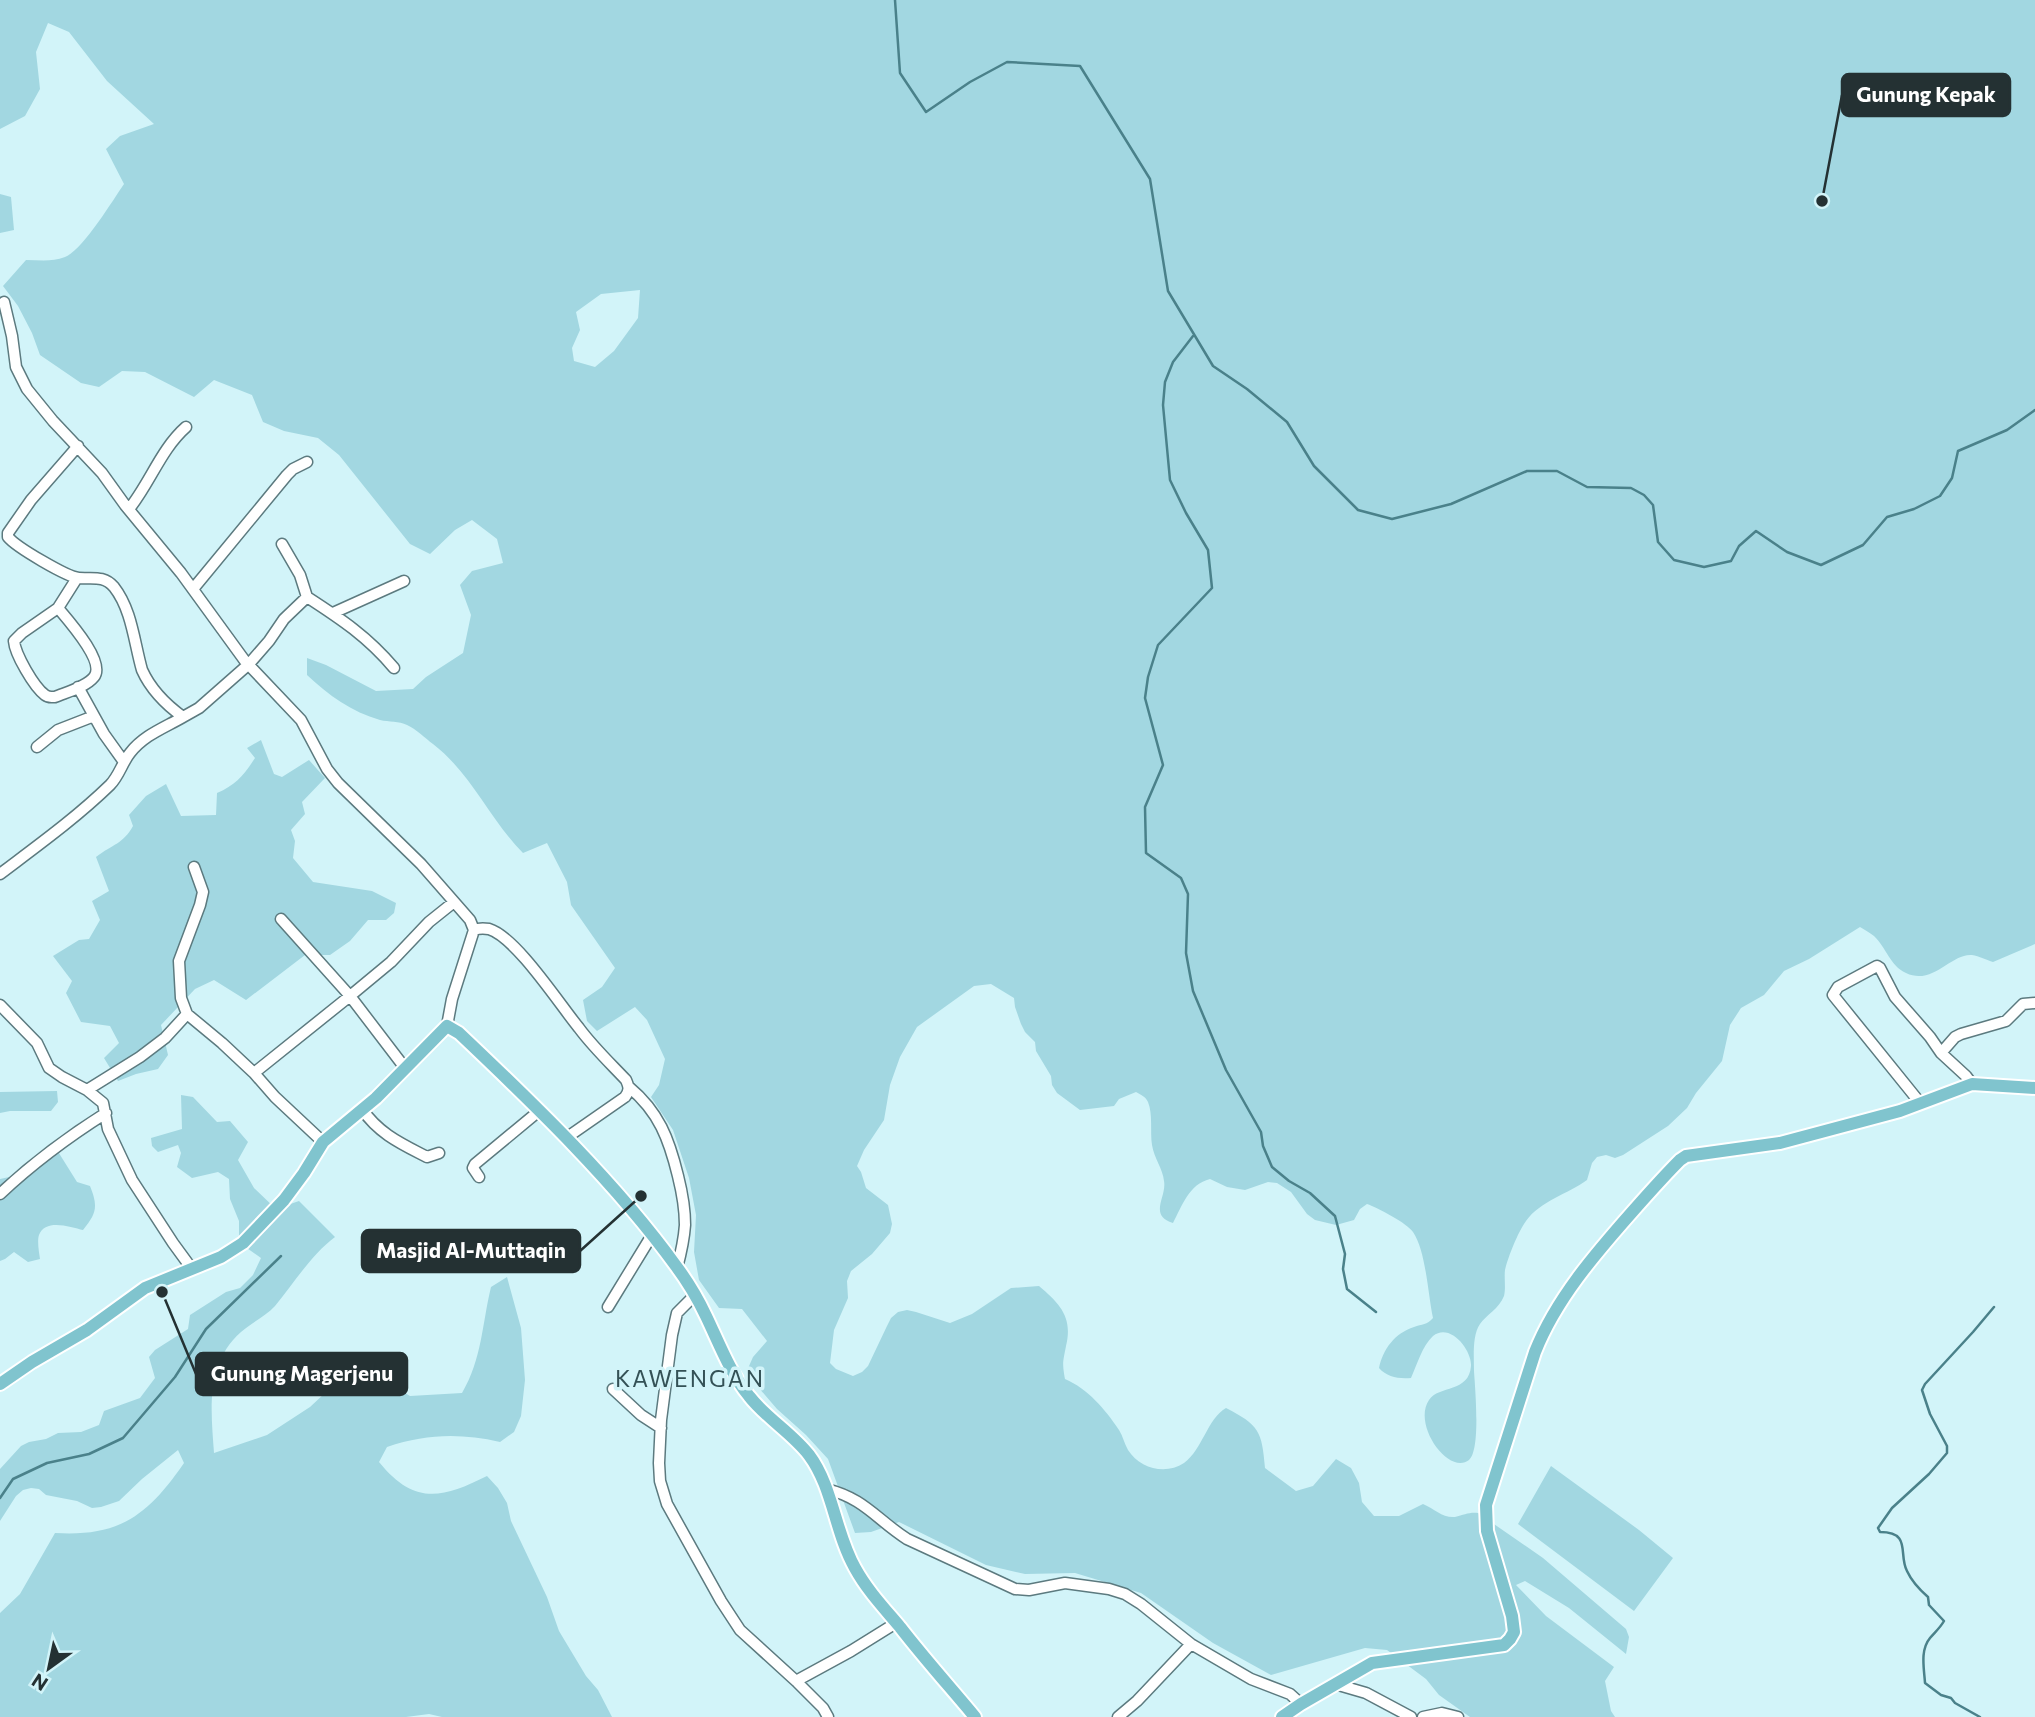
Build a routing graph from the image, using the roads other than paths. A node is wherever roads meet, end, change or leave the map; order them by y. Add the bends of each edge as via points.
1 (4, 302) dead end
2 (186, 427) dead end
3 (78, 446) junction
4 (307, 462) dead end
5 (129, 509) junction
6 (282, 544) dead end
7 (77, 578) junction
8 (404, 581) dead end
9 (193, 589) junction
10 (307, 597) junction
11 (58, 608) junction
12 (333, 613) junction
13 (249, 664) junction
14 (394, 668) dead end
15 (78, 687) junction
16 (94, 716) junction
17 (183, 717) junction
18 (37, 747) dead end
19 (124, 762) junction
20 (194, 867) dead end
21 (0, 874) edge
22 (454, 902) junction
23 (281, 919) dead end
24 (474, 930) junction
25 (350, 996) junction
26 (2035, 1003) edge
27 (0, 1005) edge
28 (187, 1014) junction
29 (447, 1026) junction
30 (1941, 1053) junction
31 (405, 1068) junction
32 (254, 1073) junction
33 (1972, 1084) junction
34 (629, 1087) junction
35 (2035, 1088) edge
36 (88, 1090) junction
37 (1921, 1104) junction
38 (362, 1109) junction
39 (539, 1111) junction
40 (106, 1113) junction
41 (566, 1138) junction
42 (323, 1142) junction
43 (439, 1153) dead end
44 (478, 1177) dead end
45 (0, 1194) edge
46 (652, 1235) junction
47 (677, 1268) junction
48 (192, 1269) junction
49 (695, 1295) junction
50 (608, 1307) dead end
51 (0, 1384) edge
52 (612, 1389) dead end
53 (661, 1429) junction
54 (826, 1489) junction
55 (896, 1623) junction
56 (1191, 1644) junction
57 (796, 1681) junction
58 (1335, 1685) junction
59 (1301, 1704) junction
60 (828, 1717) edge
61 (975, 1717) edge
62 (1118, 1717) edge
63 (1282, 1717) edge
64 (1411, 1717) edge
65 (1423, 1717) edge
66 (1458, 1717) edge

1 - 3 street via 20,377
2 - 5 street via 173,438
3 - 5 street
3 - 7 street via 8,533 14,544
4 - 9 street via 287,475
5 - 9 street
6 - 10 street
7 - 11 street
7 - 17 street via 99,577 112,585 125,604 146,680
8 - 12 street
9 - 13 street
10 - 12 street
10 - 13 street
11 - 15 street via 91,651 97,670
11 - 15 street via 22,633 14,645 47,696
12 - 14 street
13 - 17 street
13 - 22 street via 301,720 338,783
15 - 16 street
16 - 18 street via 58,730
16 - 19 street
17 - 19 street via 144,738
19 - 21 street via 107,788
20 - 28 street via 203,892 179,961 181,998
22 - 24 street
22 - 25 street
23 - 25 street
24 - 29 street
24 - 34 street via 491,929 518,951
25 - 31 street
25 - 32 street
26 - 30 street via 2023,1004 2006,1021 1955,1037
27 - 36 street via 37,1043 49,1068
28 - 32 street
28 - 36 street via 165,1038
29 - 31 main road
29 - 39 main road
30 - 33 street
30 - 37 street via 1895,997 1879,966 1835,990 1833,995
31 - 38 main road
32 - 42 street
33 - 35 main road
33 - 37 main road
34 - 41 street via 625,1097
34 - 47 street via 658,1119 677,1170 685,1222
36 - 40 street via 103,1103
37 - 58 main road via 1780,1143 1686,1156 1670,1170 1597,1251 1542,1334 1535,1353 1486,1505 1487,1531 1512,1616 1510,1640 1504,1645 1375,1662
38 - 42 main road
38 - 43 street via 398,1143 428,1157
39 - 41 main road
39 - 44 street via 475,1164
40 - 45 street via 25,1170
40 - 48 street via 108,1129 132,1180
41 - 46 main road
42 - 48 main road via 265,1222 243,1243
46 - 47 main road
46 - 50 street
47 - 49 main road
48 - 51 main road via 145,1288
49 - 53 street via 675,1319
49 - 54 main road via 737,1379 810,1456
52 - 53 street
53 - 57 street via 660,1481 667,1504 740,1630
54 - 55 main road via 853,1565
54 - 56 street via 858,1500 907,1539 1015,1589 1065,1583 1125,1594
55 - 57 street
55 - 61 main road
56 - 59 street via 1251,1679 1290,1693
56 - 62 street
57 - 60 street
58 - 59 main road
58 - 64 street via 1366,1693
59 - 63 main road
65 - 66 street via 1442,1713

